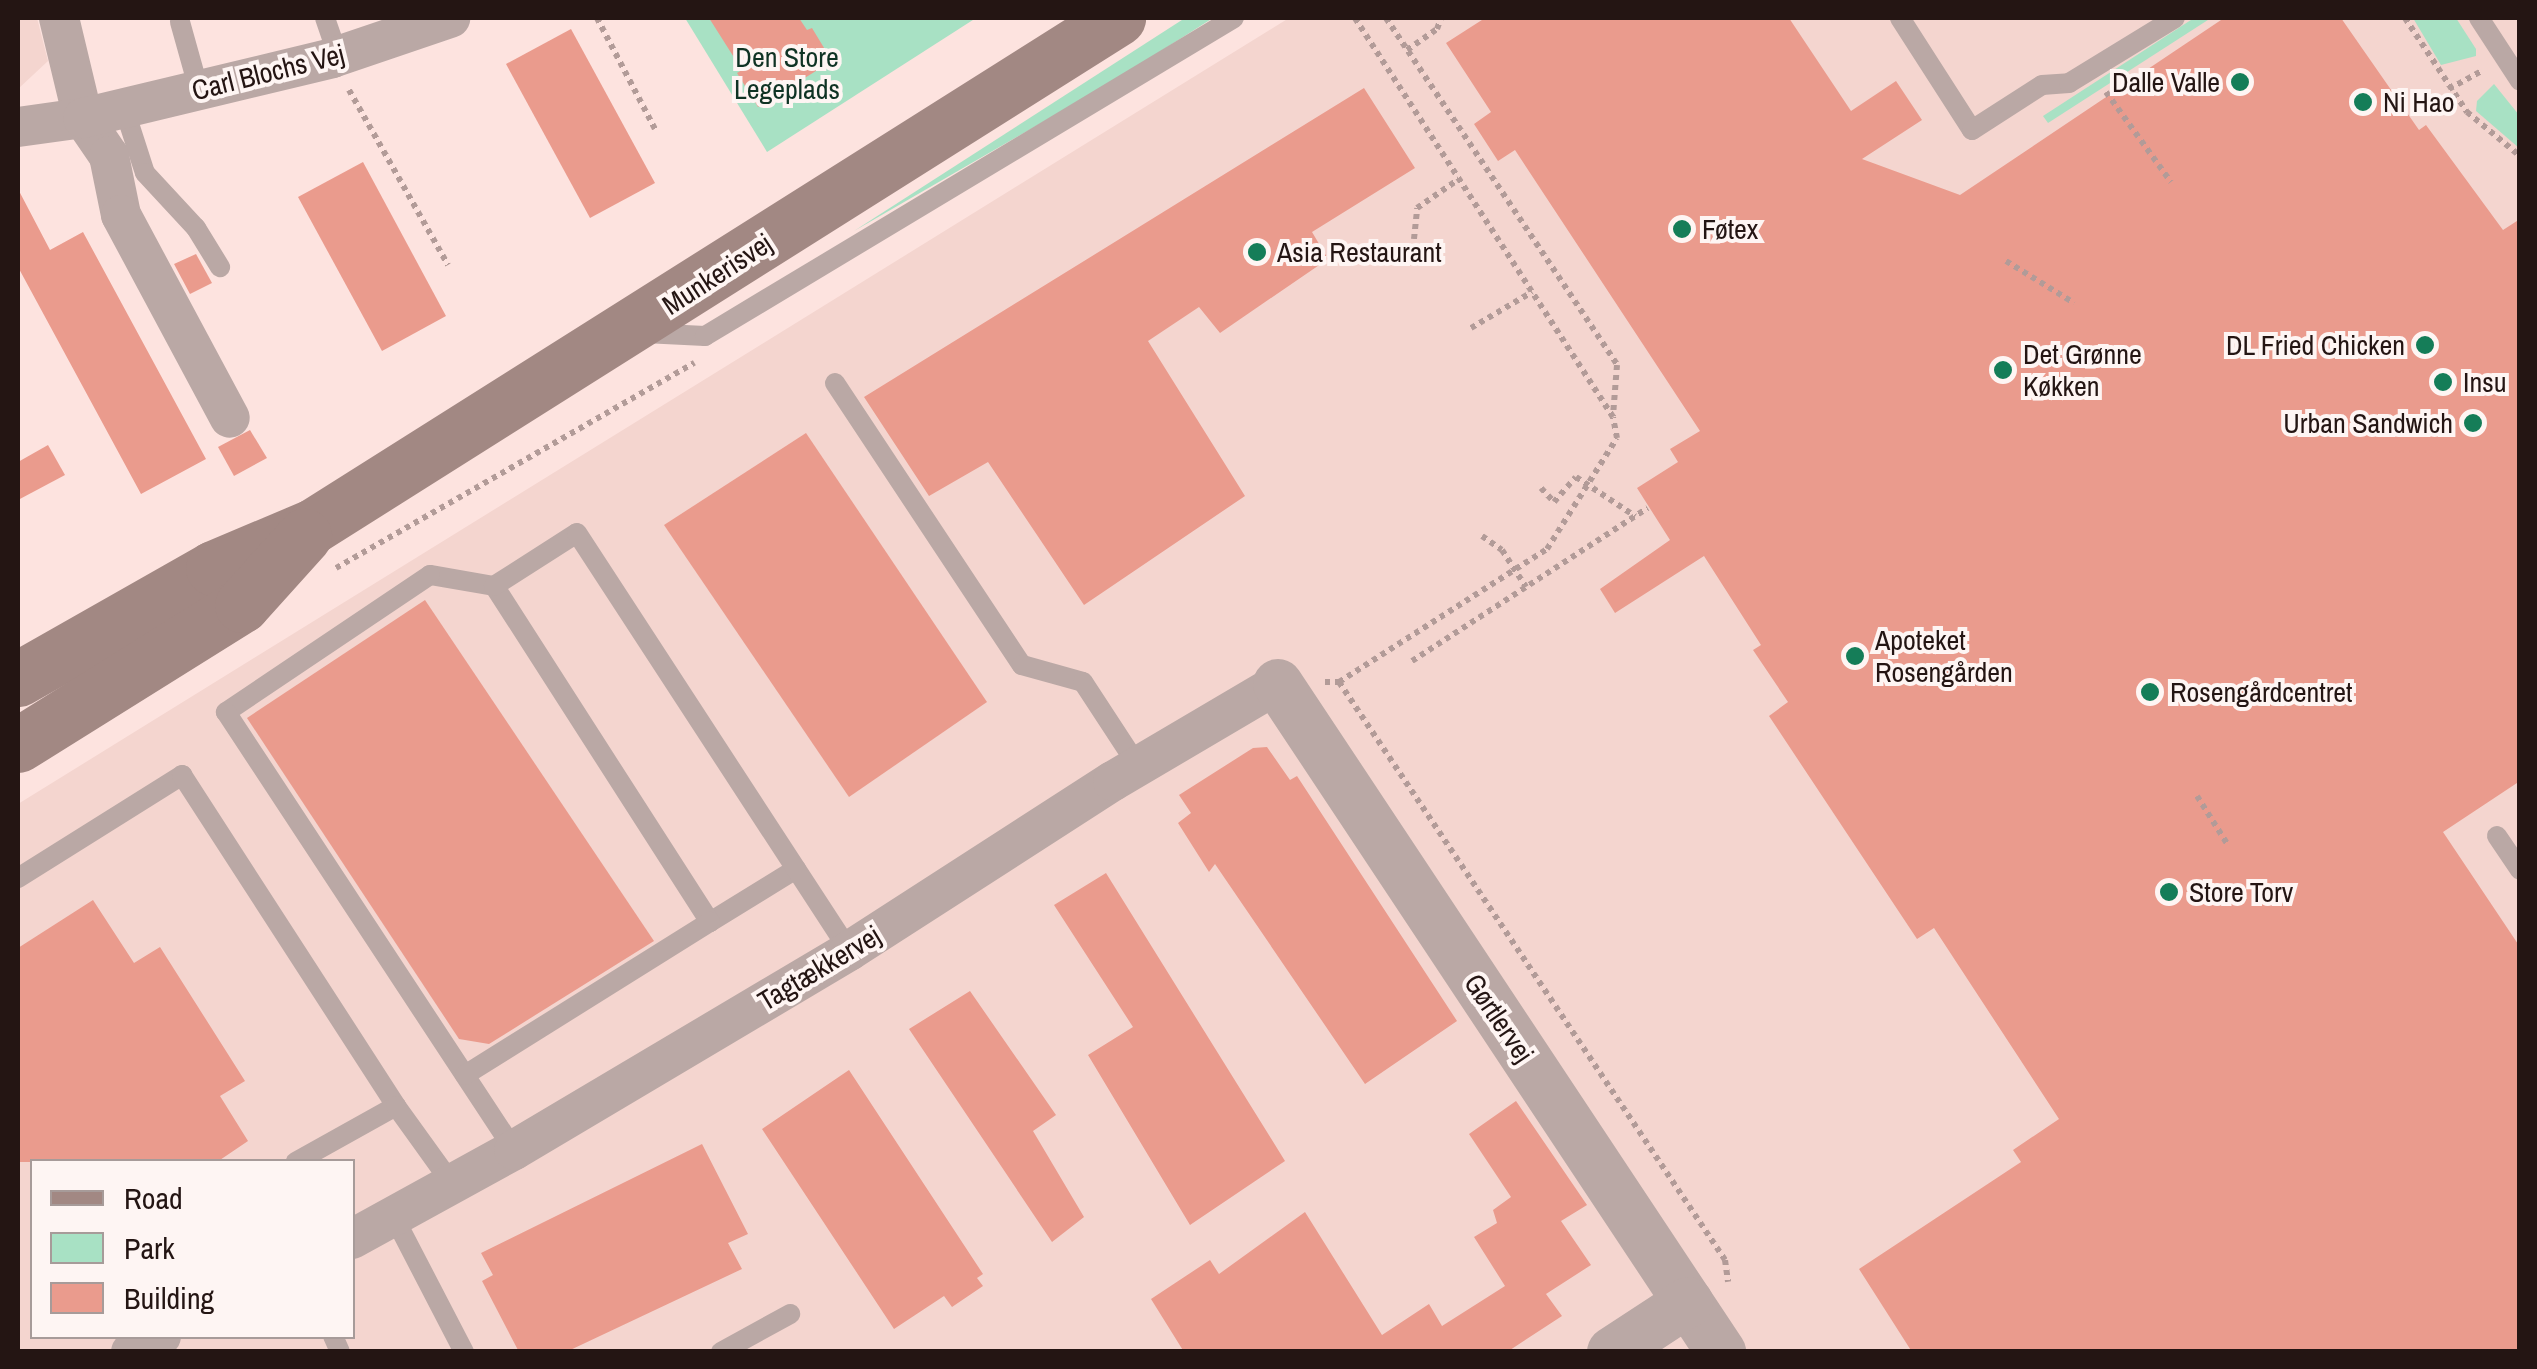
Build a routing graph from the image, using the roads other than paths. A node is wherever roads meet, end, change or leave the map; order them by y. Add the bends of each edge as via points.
1 (60, 18) edge
2 (325, 18) edge
3 (450, 18) edge
4 (1118, 18) edge
5 (1234, 18) edge
6 (1900, 18) edge
7 (2174, 18) edge
8 (2478, 18) edge
9 (180, 22) dead end
10 (335, 57) junction
11 (2520, 81) edge
12 (199, 90) junction
13 (124, 108) junction
14 (83, 118) junction
15 (18, 127) edge
16 (220, 267) dead end
17 (627, 332) junction
18 (836, 383) dead end
19 (230, 418) dead end
20 (313, 526) junction
21 (494, 586) junction
22 (18, 679) edge
23 (1278, 684) joint
24 (18, 744) edge
25 (1138, 766) junction
26 (2498, 836) dead end
27 (796, 868) junction
28 (2520, 870) edge
29 (18, 878) edge
30 (710, 922) junction
31 (850, 951) junction
32 (465, 1075) junction
33 (396, 1106) junction
34 (514, 1150) junction
35 (301, 1159) edge
36 (452, 1184) junction
37 (394, 1217) junction
38 (355, 1237) edge
39 (1709, 1299) junction
40 (790, 1314) dead end
41 (464, 1352) edge
42 (721, 1352) edge
43 (1612, 1352) edge
44 (1721, 1352) edge

1 - 14 street
2 - 10 lane
3 - 10 street, Carl Blochs Vej
4 - 17 main road, Munkerisvej
5 - 17 lane via 705,336
6 - 7 lane via 1972,130 2042,85 2069,83
8 - 11 lane
9 - 12 lane
10 - 12 street, Carl Blochs Vej
12 - 13 street, Carl Blochs Vej
13 - 14 street, Carl Blochs Vej
13 - 16 lane via 145,174 196,228
14 - 15 street, Carl Blochs Vej
14 - 19 street via 109,156 120,216
17 - 20 main road, Munkerisvej
18 - 25 lane via 1022,664 1082,682
20 - 22 main road, Munkerisvej via 212,568
20 - 24 main road, Munkerisvej via 242,606
21 - 27 lane via 577,533
21 - 30 lane
21 - 32 lane via 430,575 226,712
23 - 25 street, Tagtækkervej
23 - 39 street, Gørtlervej
25 - 31 street, Tagtækkervej
26 - 28 lane
27 - 30 lane
27 - 31 lane
29 - 33 lane via 182,775
30 - 32 lane
31 - 34 street, Tagtækkervej
32 - 34 lane
33 - 35 lane
33 - 36 lane
34 - 36 street, Tagtækkervej
36 - 37 street, Tagtækkervej
37 - 38 street, Tagtækkervej
37 - 41 lane
39 - 43 street
39 - 44 street, Gørtlervej
40 - 42 lane

